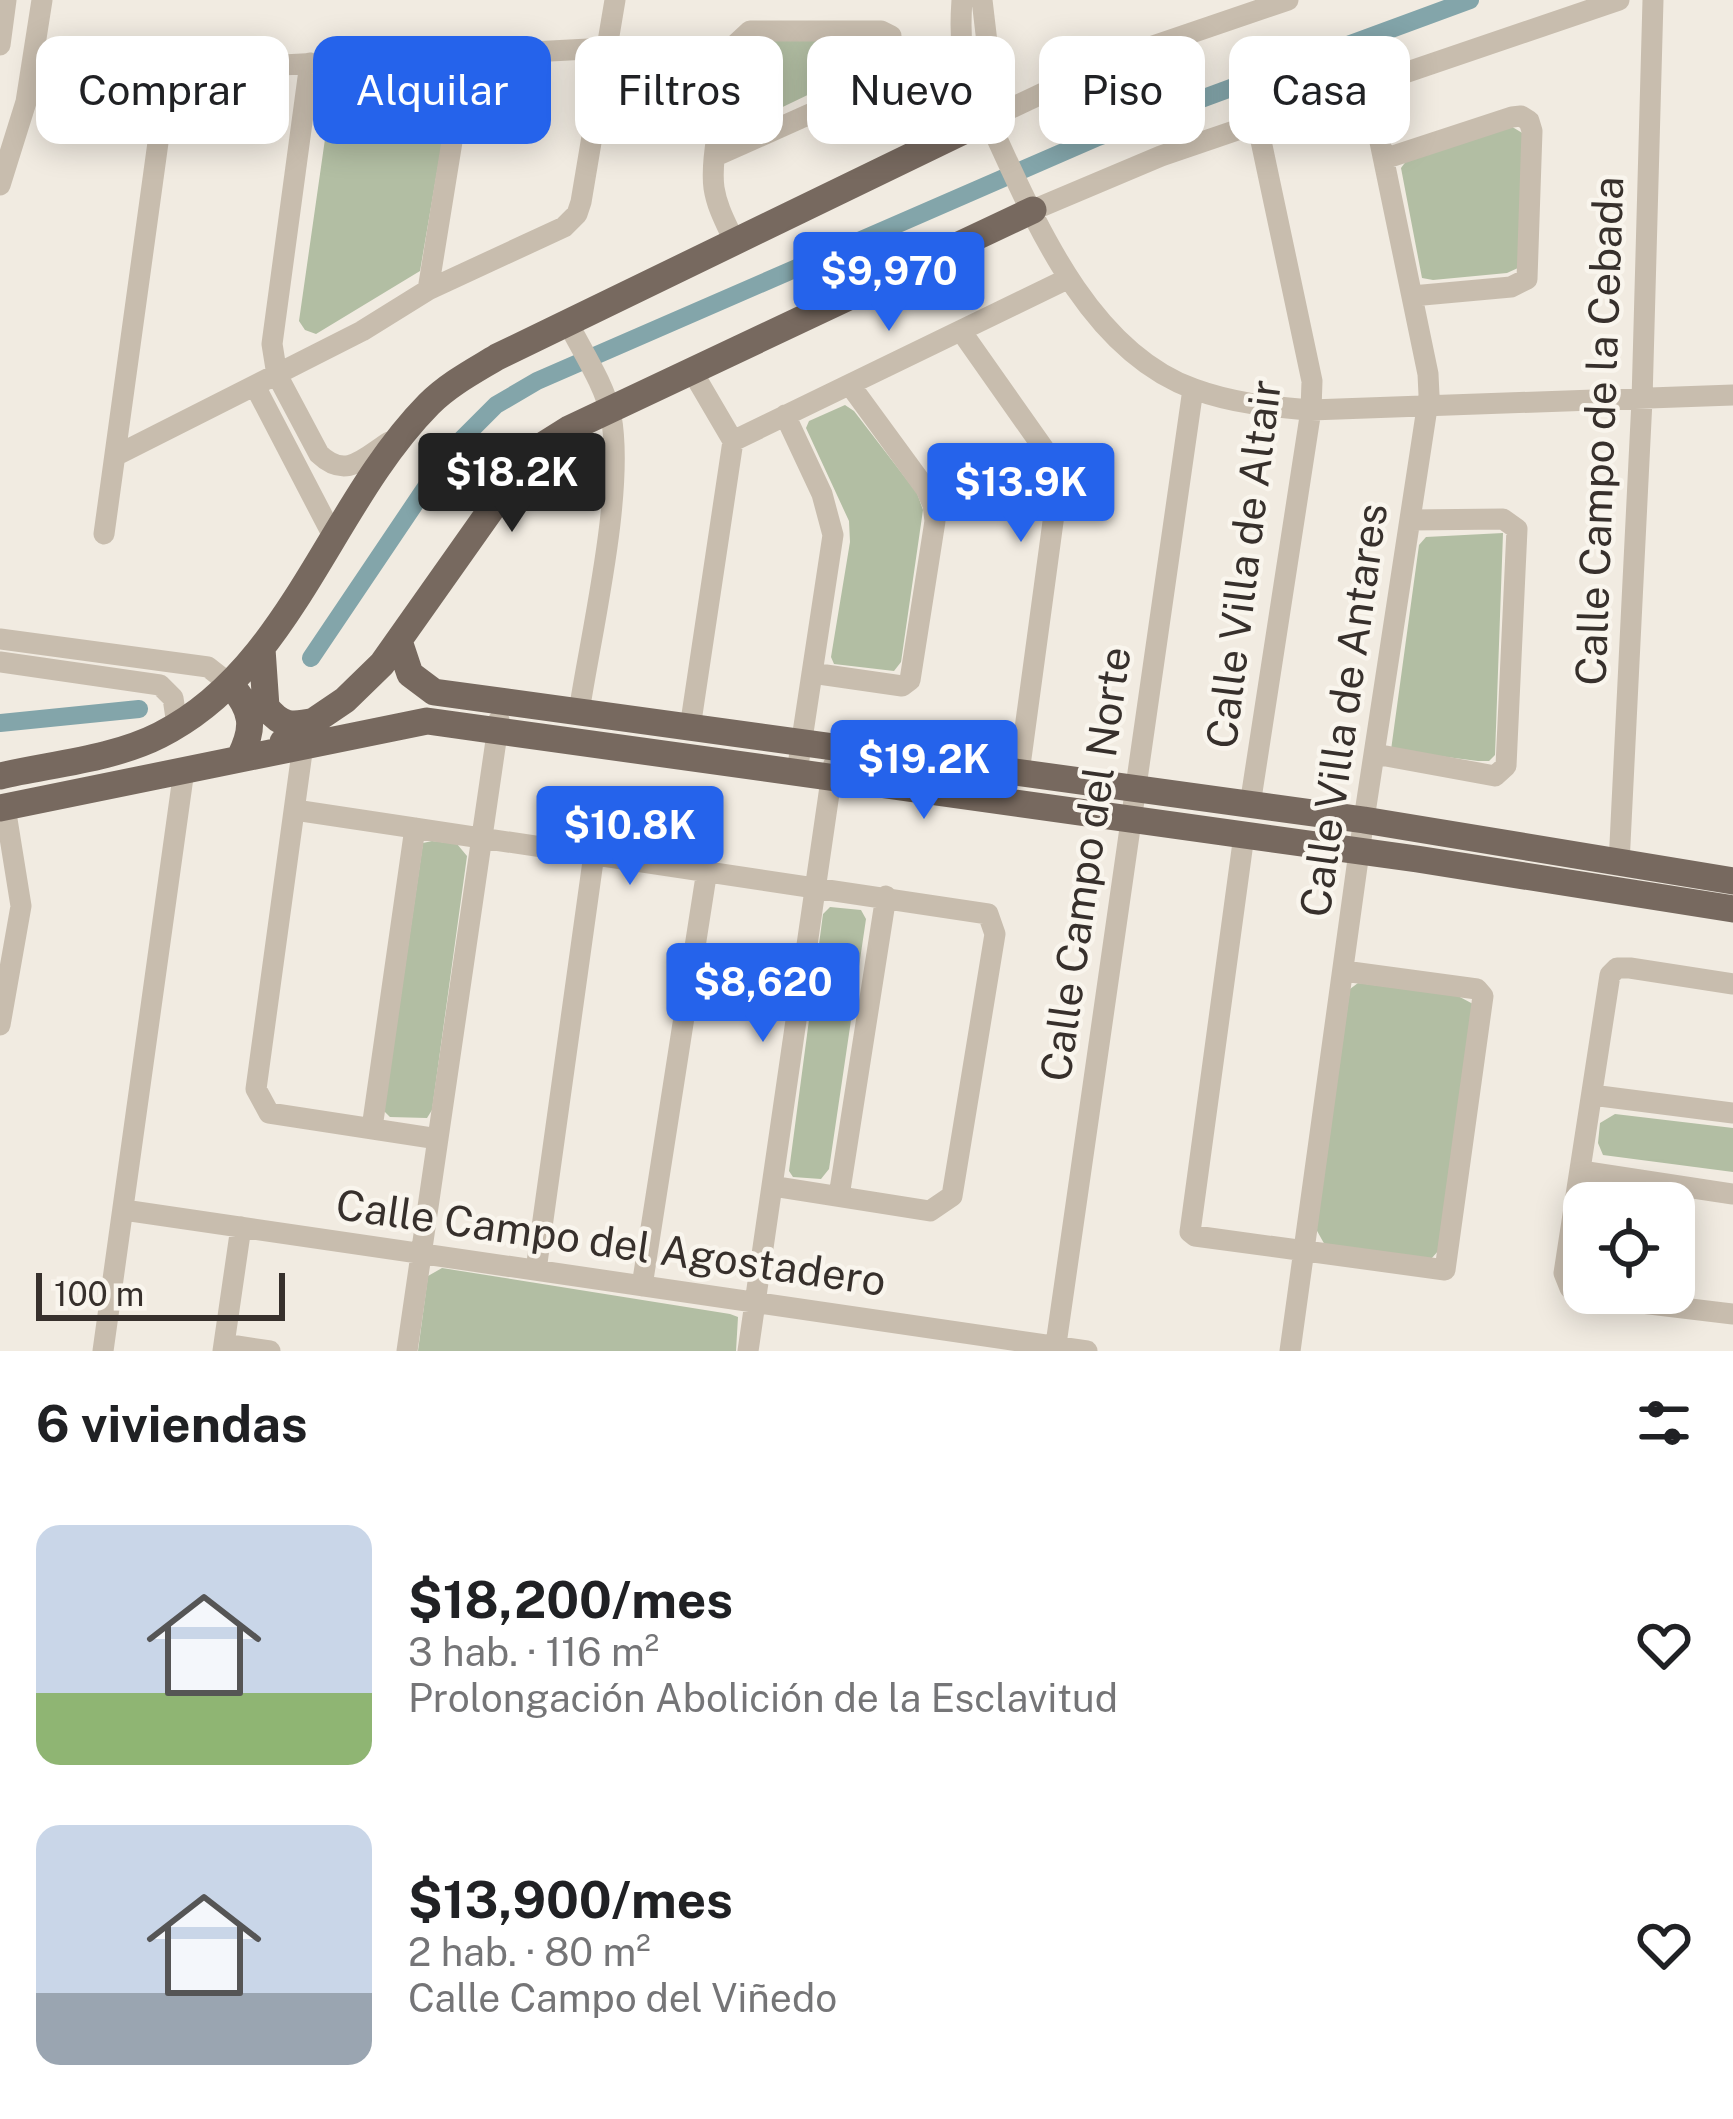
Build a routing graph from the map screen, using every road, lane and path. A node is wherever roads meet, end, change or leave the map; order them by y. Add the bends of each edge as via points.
1 (6, 0) edge
2 (42, 0) edge
3 (615, 0) edge
4 (962, 0) edge
5 (982, 0) edge
6 (1288, 0) edge
7 (1618, 0) edge
8 (1653, 0) edge
9 (610, 36) edge
10 (963, 36) edge
11 (986, 36) edge
12 (0, 46) edge
13 (310, 63) junction
14 (313, 63) edge
15 (289, 64) edge
16 (1410, 70) edge
17 (1015, 106) edge
18 (1229, 132) edge
19 (158, 144) edge
20 (452, 144) edge
21 (590, 144) edge
22 (937, 144) edge
23 (1000, 144) edge
24 (1262, 144) edge
25 (1381, 144) edge
26 (716, 156) junction
27 (1384, 159) junction
28 (0, 185) edge
29 (1033, 210) junction
30 (735, 243) junction
31 (1069, 278) junction
32 (428, 290) junction
33 (1412, 296) junction
34 (961, 331) junction
35 (573, 333) junction
36 (692, 371) junction
37 (277, 374) junction
38 (850, 385) junction
39 (255, 386) junction
40 (1193, 389) junction
41 (1733, 395) edge
42 (604, 399) junction
43 (1642, 400) junction
44 (1428, 406) junction
45 (1311, 410) junction
46 (785, 416) junction
47 (405, 433) junction
48 (733, 441) junction
49 (115, 456) junction
50 (1411, 520) junction
51 (104, 534) dead end
52 (332, 534) junction
53 (0, 639) edge
54 (399, 641) junction
55 (262, 649) junction
56 (0, 662) edge
57 (812, 673) junction
58 (231, 685) junction
59 (579, 712) junction
60 (500, 716) junction
61 (177, 725) junction
62 (690, 728) junction
63 (310, 732) junction
64 (801, 743) junction
65 (836, 748) junction
66 (1375, 754) junction
67 (240, 758) junction
68 (192, 768) junction
69 (796, 772) junction
70 (1018, 773) junction
71 (0, 776) edge
72 (831, 777) junction
73 (1134, 788) junction
74 (1250, 805) junction
75 (3, 807) edge
76 (295, 810) junction
77 (1130, 819) junction
78 (1364, 820) junction
79 (415, 828) junction
80 (1244, 835) junction
81 (482, 838) junction
82 (1359, 851) junction
83 (594, 854) junction
84 (1618, 864) junction
85 (706, 870) junction
86 (1733, 881) edge
87 (816, 886) junction
88 (886, 896) junction
89 (1733, 909) edge
90 (1344, 971) junction
91 (1733, 984) edge
92 (1, 1014) edge
93 (1592, 1095) junction
94 (1733, 1113) edge
95 (372, 1128) junction
96 (438, 1139) junction
97 (1581, 1171) junction
98 (772, 1186) junction
99 (1733, 1194) edge
100 (839, 1196) junction
101 (124, 1210) junction
102 (241, 1227) junction
103 (1305, 1251) junction
104 (422, 1254) junction
105 (536, 1270) junction
106 (642, 1286) junction
107 (755, 1303) junction
108 (1733, 1314) edge
109 (224, 1348) edge
110 (1056, 1349) edge
111 (103, 1351) edge
112 (270, 1351) edge
113 (407, 1351) edge
114 (748, 1351) edge
115 (1087, 1351) edge
116 (1290, 1351) edge

1 - 12 street
2 - 28 street via 26,102
3 - 9 street
4 - 10 street
5 - 11 street
6 - 17 street via 1115,59
7 - 16 street
8 - 43 street, Calle Campo de la Cebada
13 - 14 street
13 - 15 street
13 - 37 street via 272,344
18 - 29 street
19 - 49 street
20 - 32 street
21 - 32 street via 577,214 563,227
22 - 30 main road
23 - 29 street
24 - 45 street, Calle Villa de Altair via 1312,381
25 - 27 street, Calle Villa de Antares
26 - 26 street via 879,83 891,70 891,36 743,34
26 - 30 street via 717,200
27 - 33 street, Calle Villa de Antares
27 - 33 street via 1513,117 1529,121 1532,131 1527,279
29 - 31 street
29 - 36 main road
30 - 35 main road via 617,298
31 - 34 street
31 - 40 street via 1120,342
32 - 37 street
33 - 44 street, Calle Villa de Antares
34 - 38 street
34 - 70 street via 1039,437 1054,476
35 - 42 street
35 - 47 main road via 497,357 430,402
36 - 42 main road
36 - 48 street
37 - 39 street
37 - 47 street via 328,463 350,468
38 - 46 street
38 - 57 street via 926,489 934,521 910,680 902,686
39 - 49 street
39 - 52 street
40 - 45 street
40 - 73 street, Calle Campo del Norte
41 - 43 street
42 - 54 main road via 518,470
42 - 59 street via 614,441 607,530
43 - 44 street
43 - 84 street, Calle Campo de la Cebada
44 - 45 street
44 - 50 street, Calle Villa de Antares
45 - 74 street, Calle Villa de Altair
46 - 48 street
46 - 57 street via 833,535
47 - 52 main road
48 - 62 street
49 - 51 street
50 - 66 street, Calle Villa de Antares
50 - 66 street via 1503,519 1516,529 1506,766 1495,776
52 - 55 main road
53 - 58 street via 208,667
54 - 60 main road via 419,685
54 - 63 main road
55 - 58 main road
55 - 63 main road via 266,707
56 - 61 street via 160,686 173,698
57 - 64 street
58 - 61 main road
58 - 67 main road via 252,724
59 - 60 main road
59 - 62 main road
60 - 63 main road
60 - 69 main road
60 - 81 street
61 - 71 main road via 128,748
62 - 64 main road
63 - 67 main road
63 - 76 street
64 - 65 main road
64 - 69 street
65 - 70 main road
65 - 72 street
66 - 78 street, Calle Villa de Antares
67 - 68 main road
68 - 75 main road
68 - 101 street
69 - 72 main road
70 - 73 main road
72 - 77 main road
72 - 87 street
73 - 74 main road
73 - 77 street, Calle Campo del Norte
74 - 78 main road
75 - 92 street via 21,906
76 - 79 street
76 - 95 street via 256,1089 269,1113
77 - 80 main road
77 - 110 street, Calle Campo del Norte
78 - 82 street, Calle Villa de Antares
78 - 84 main road
79 - 81 street
79 - 95 street
80 - 82 main road
80 - 103 street via 1190,1230
81 - 83 street
81 - 96 street
82 - 89 main road
82 - 90 street, Calle Villa de Antares
83 - 85 street
83 - 105 street
84 - 86 main road
85 - 87 street
85 - 106 street
87 - 88 street
87 - 98 street
88 - 100 street
88 - 100 street via 981,910 995,928 955,1188 930,1210
90 - 103 street, Calle Villa de Antares
90 - 103 street via 1483,996 1449,1265
91 - 93 street via 1613,970
93 - 94 street
93 - 97 street
95 - 96 street
96 - 104 street
97 - 99 street
97 - 108 street via 1564,1273 1570,1288 1582,1296
98 - 100 street
98 - 107 street
101 - 102 street, Calle Campo del Agostadero
101 - 111 street
102 - 104 street, Calle Campo del Agostadero
102 - 109 street
103 - 116 street, Calle Villa de Antares
104 - 105 street, Calle Campo del Agostadero
104 - 113 street
105 - 106 street, Calle Campo del Agostadero
106 - 107 street, Calle Campo del Agostadero
107 - 110 street, Calle Campo del Agostadero
107 - 114 street
109 - 112 street
110 - 115 street, Calle Campo del Agostadero

